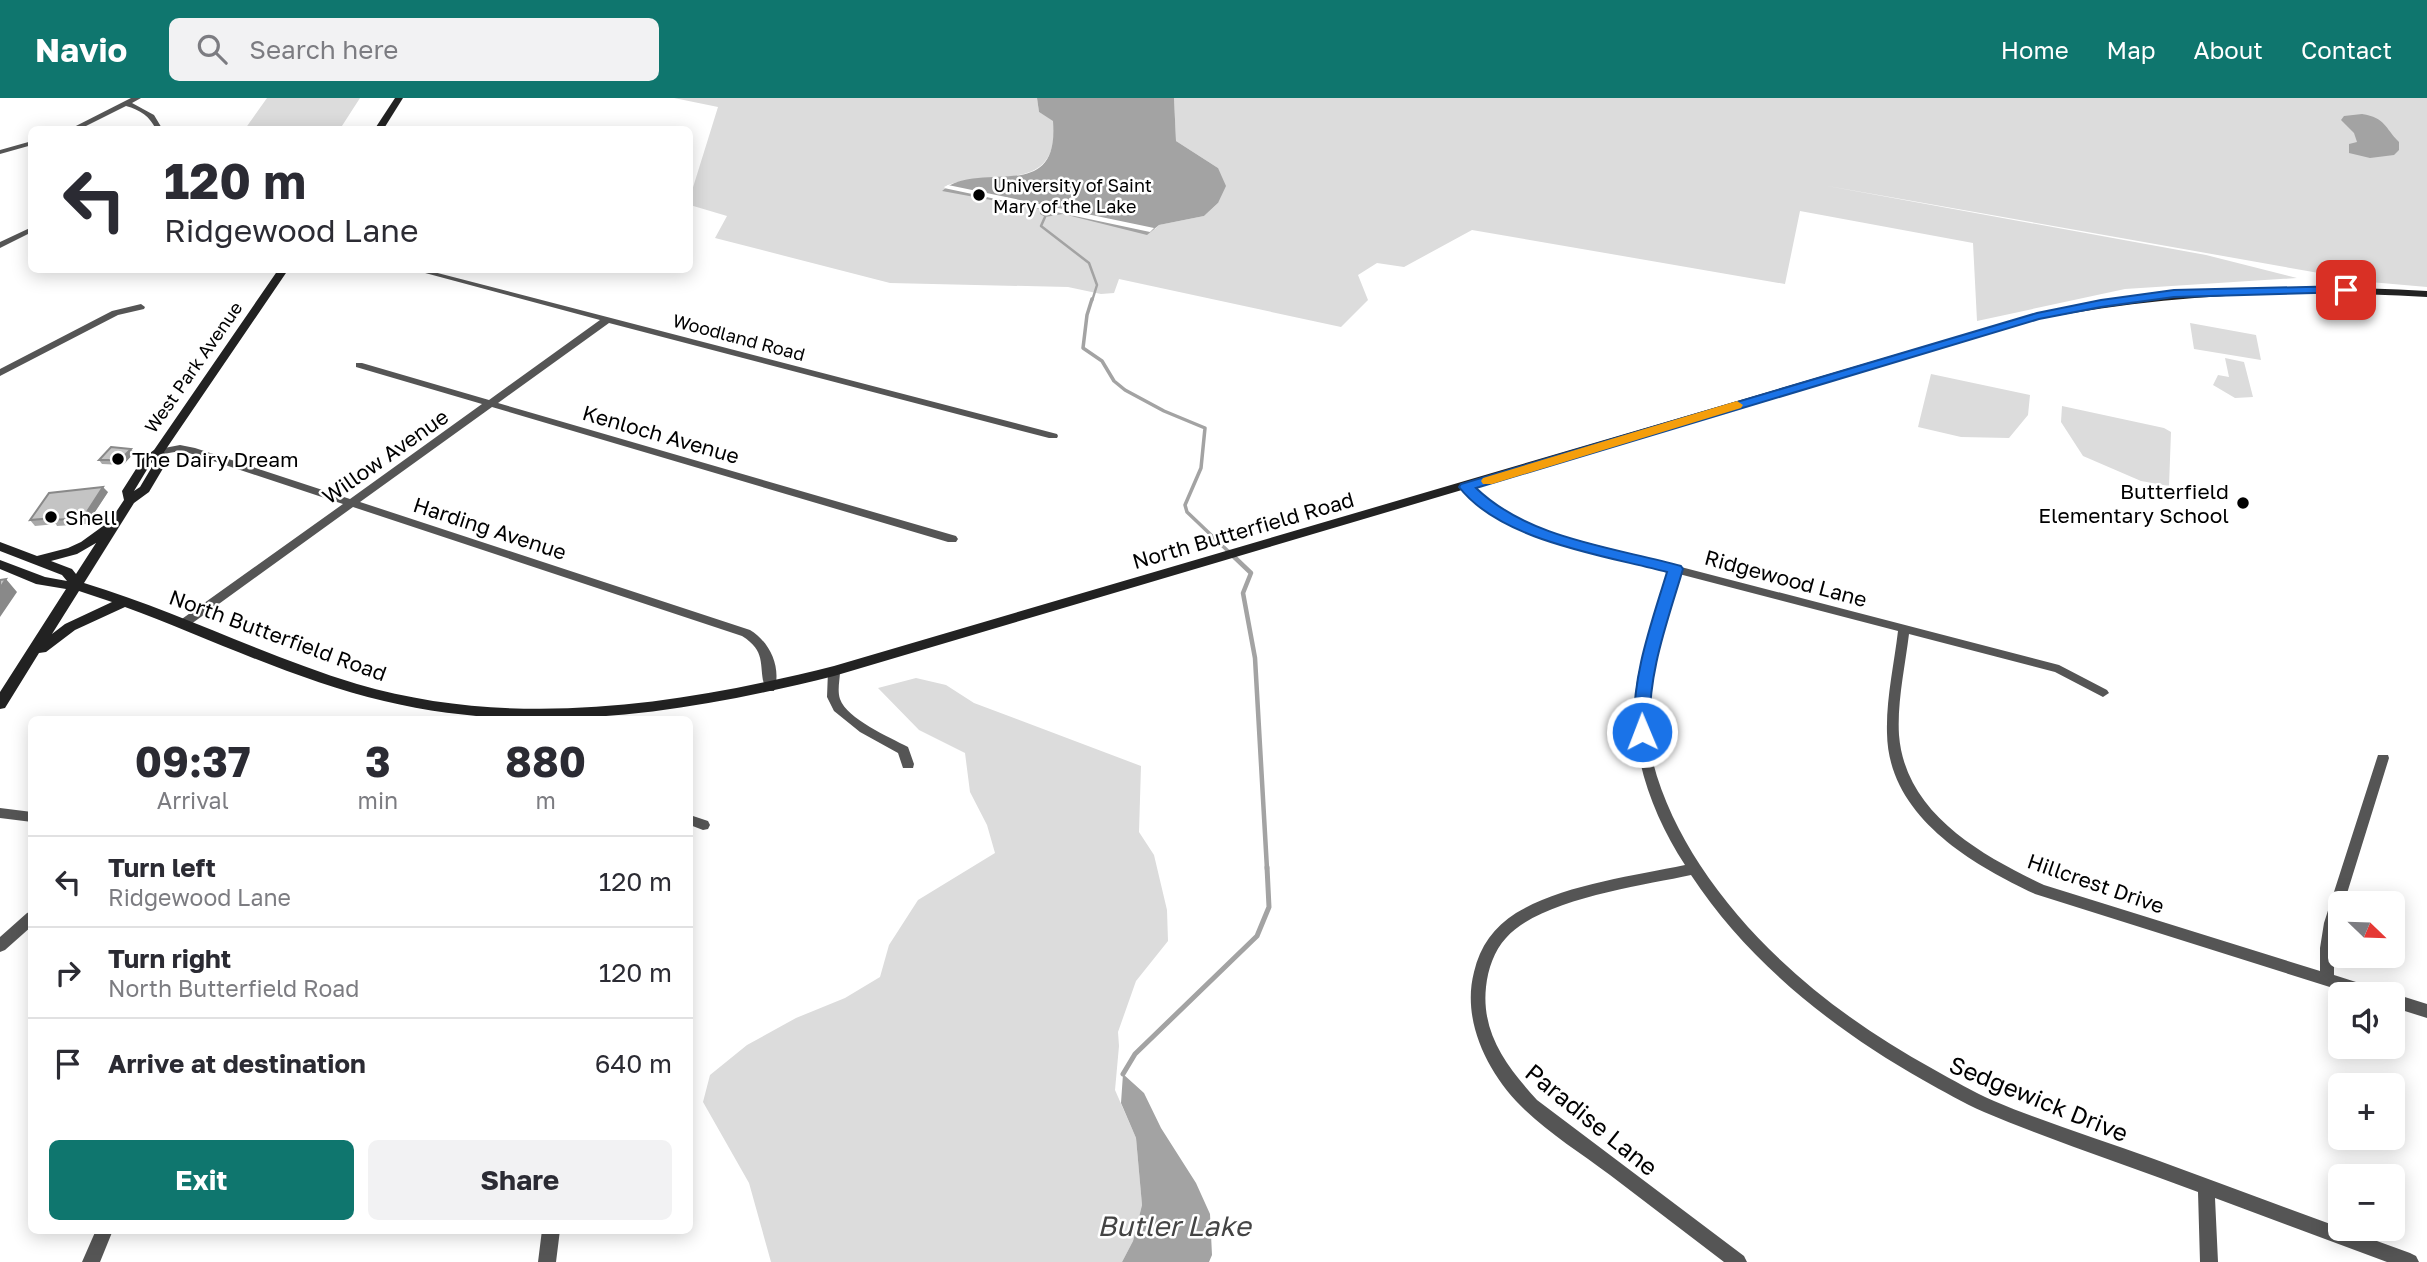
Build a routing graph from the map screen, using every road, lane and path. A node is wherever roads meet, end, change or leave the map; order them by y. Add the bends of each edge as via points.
1 (137, 98) edge
2 (399, 98) edge
3 (128, 104) junction
4 (80, 126) edge
5 (159, 126) edge
6 (381, 126) edge
7 (28, 144) edge
8 (0, 152) edge
9 (28, 231) edge
10 (0, 245) edge
11 (282, 273) edge
12 (430, 273) edge
13 (2427, 294) edge
14 (141, 307) dead end
15 (608, 319) junction
16 (359, 365) dead end
17 (0, 373) edge
18 (489, 405) junction
19 (1053, 436) dead end
20 (158, 452) junction
21 (1466, 487) junction
22 (352, 503) junction
23 (118, 522) junction
24 (952, 539) dead end
25 (0, 546) edge
26 (37, 560) junction
27 (0, 564) edge
28 (1675, 569) junction
29 (78, 586) junction
30 (124, 602) junction
31 (183, 624) junction
32 (1904, 629) junction
33 (31, 656) junction
34 (834, 671) junction
35 (770, 688) junction
36 (2103, 693) dead end
37 (0, 704) edge
38 (530, 716) edge
39 (2382, 758) dead end
40 (908, 764) dead end
41 (0, 813) edge
42 (28, 816) edge
43 (1695, 868) junction
44 (28, 921) edge
45 (0, 946) edge
46 (2327, 980) junction
47 (2333, 982) edge
48 (2405, 1004) edge
49 (2427, 1011) edge
50 (2206, 1187) junction
51 (103, 1234) edge
52 (550, 1234) edge
53 (91, 1262) edge
54 (547, 1262) edge
55 (1738, 1262) edge
56 (2209, 1262) edge
57 (2410, 1262) edge

1 - 3 street
2 - 6 main road
3 - 4 street
3 - 5 street via 145,110
7 - 8 street
9 - 10 street
11 - 20 main road, West Park Avenue
12 - 15 street, Woodland Road
13 - 21 main road, North Butterfield Road via 2233,290 2174,293 2081,307
14 - 17 street via 115,313
15 - 18 street, Willow Avenue
15 - 19 street, Woodland Road
16 - 18 street, Kenloch Avenue
18 - 22 street, Willow Avenue
18 - 24 street, Kenloch Avenue
20 - 22 street, Harding Avenue via 191,450
20 - 23 main road, West Park Avenue via 162,460
21 - 28 street, Ridgewood Lane via 1488,508 1535,532
21 - 34 main road, North Butterfield Road
22 - 31 street, Willow Avenue
22 - 35 street, Harding Avenue via 757,639 769,659
23 - 26 main road via 69,553
23 - 29 main road, West Park Avenue
25 - 26 main road
26 - 29 main road via 66,572
27 - 29 main road via 54,584
28 - 32 street, Ridgewood Lane
28 - 43 street, Sedgewick Drive via 1646,667 1640,716 1651,779 1669,824
29 - 30 main road, North Butterfield Road
29 - 33 main road, West Park Avenue
30 - 31 main road, North Butterfield Road
30 - 33 main road via 70,627
31 - 38 main road, North Butterfield Road via 298,669 386,696
32 - 36 street, Ridgewood Lane via 2059,670
32 - 46 street, Hillcrest Drive via 1893,736 1896,757 1918,802 1949,836 1990,865 2040,890
33 - 37 main road, West Park Avenue
34 - 35 main road, North Butterfield Road
34 - 40 street via 834,700 844,713 903,750
35 - 38 main road, North Butterfield Road via 660,707
39 - 46 street via 2331,923
41 - 42 street
43 - 50 street, Sedgewick Drive via 1774,962 1872,1041 1988,1106
43 - 55 street, Paradise Lane via 1544,906 1509,925 1489,949 1479,979 1479,1020 1490,1052 1531,1105
44 - 45 street
46 - 47 street, Hillcrest Drive
48 - 49 street
50 - 56 street
50 - 57 street, Sedgewick Drive
51 - 53 street
52 - 54 street

